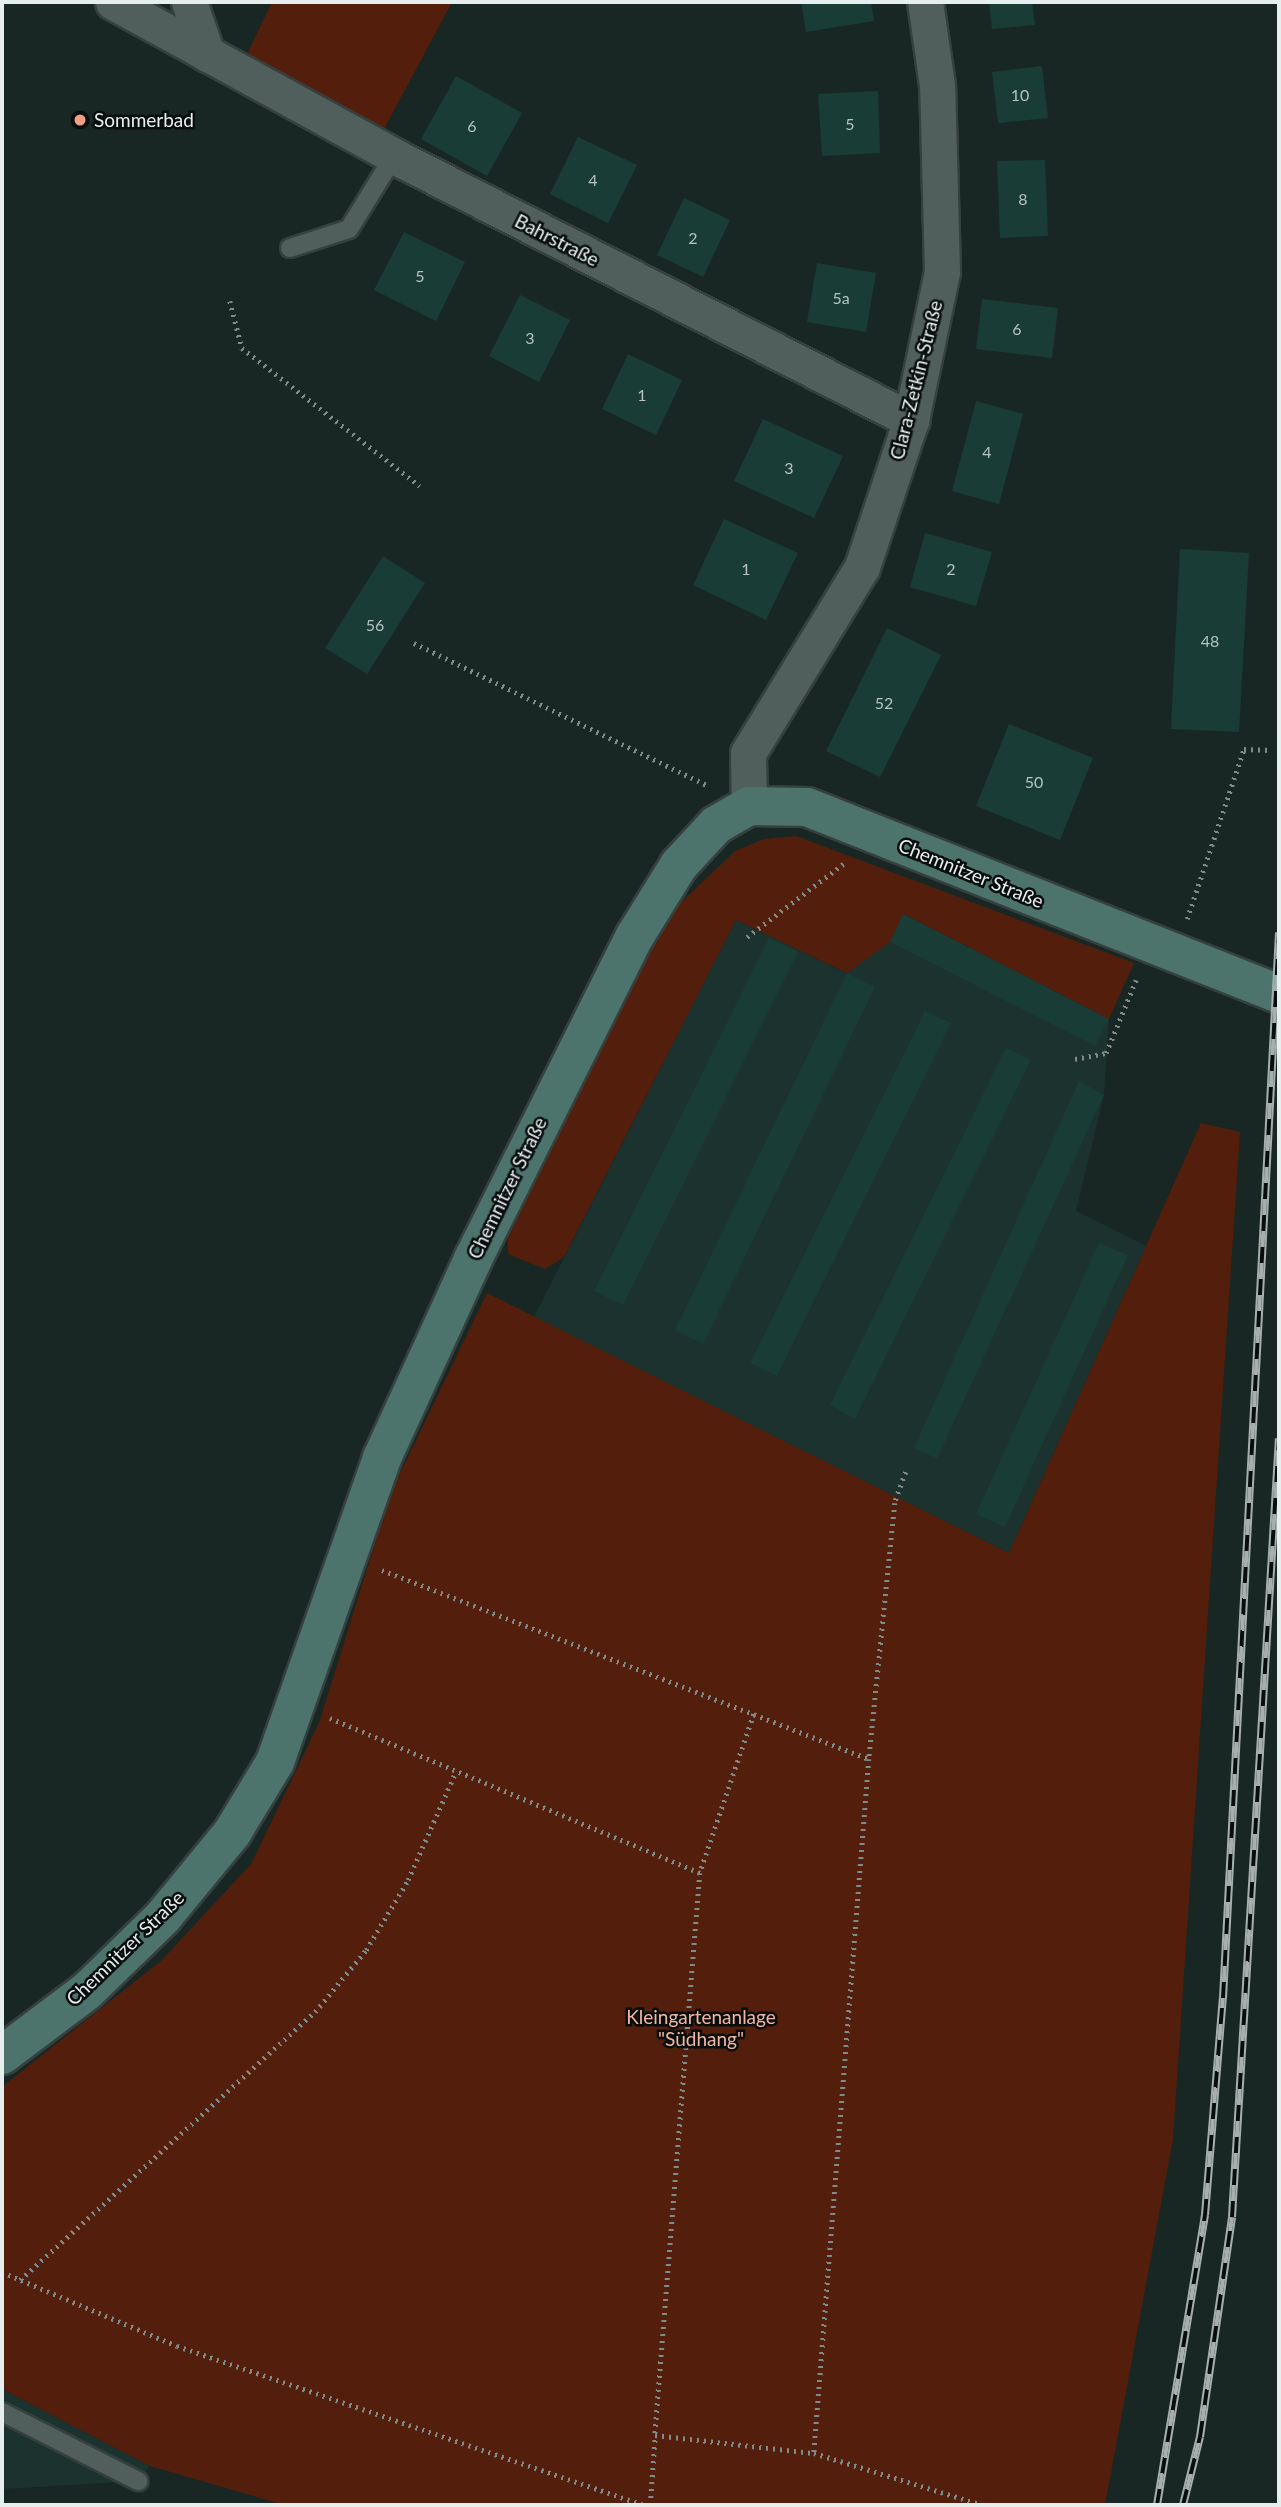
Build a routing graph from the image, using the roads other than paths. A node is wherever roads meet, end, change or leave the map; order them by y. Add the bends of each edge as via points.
1 (113, 2) edge
2 (189, 2) edge
3 (925, 2) edge
4 (206, 54) junction
5 (394, 156) junction
6 (290, 248) dead end
7 (911, 420) junction
8 (749, 806) junction
9 (1279, 994) edge
10 (2, 2055) edge
11 (2, 2412) edge
12 (138, 2481) dead end

1 - 4 street, Bahrstraße
2 - 4 street
3 - 7 street, Clara-Zetkin-Straße via 937,85 942,271
4 - 5 street, Bahrstraße
5 - 6 lane via 349,229
5 - 7 street, Bahrstraße
7 - 8 street, Clara-Zetkin-Straße via 862,566 748,753
8 - 9 street, Chemnitzer Straße via 807,807
8 - 10 street, Chemnitzer Straße via 716,825 679,865 635,936 467,1272 382,1458 275,1762 232,1833 163,1917 87,1991
11 - 12 lane

